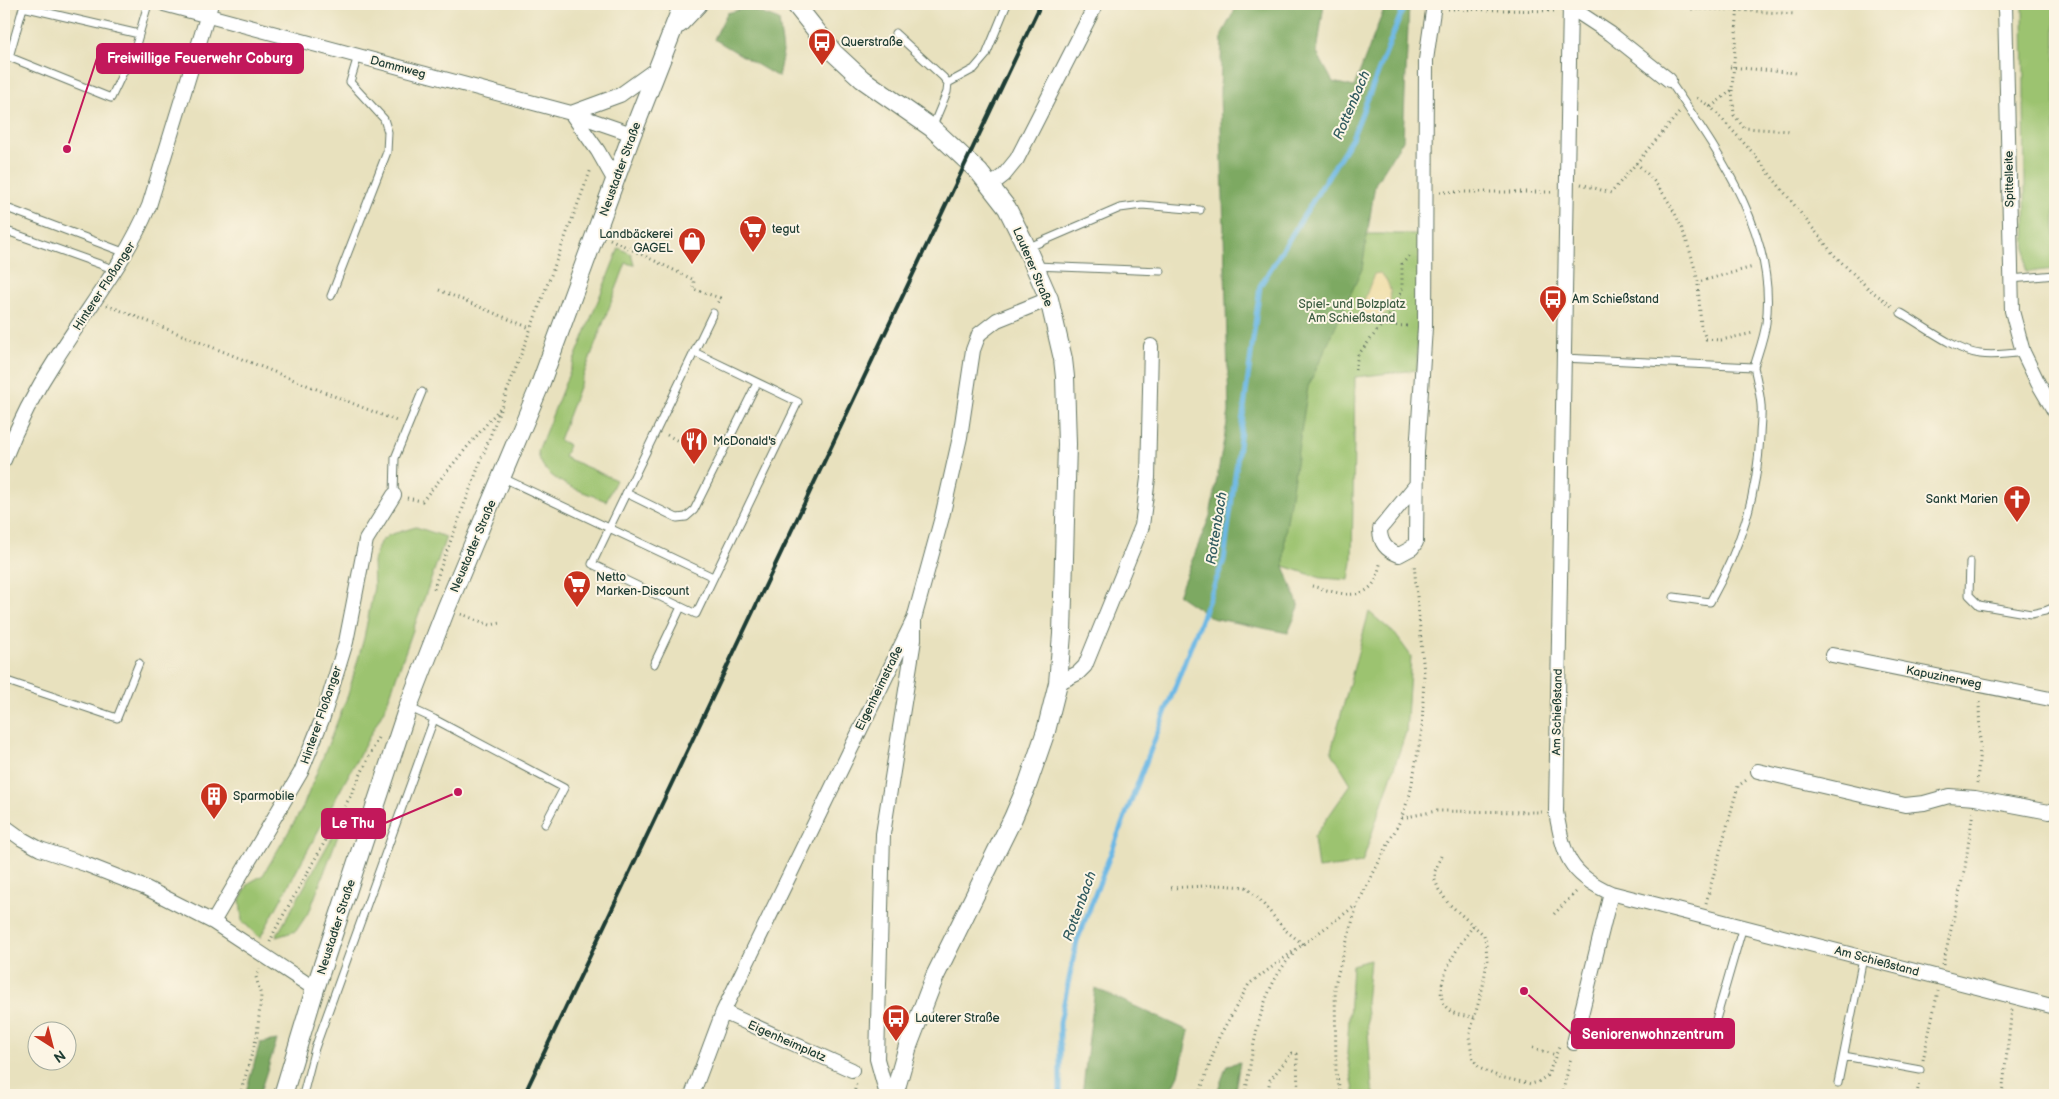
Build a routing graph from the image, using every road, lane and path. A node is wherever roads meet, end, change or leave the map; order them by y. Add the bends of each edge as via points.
1 (148, 4) edge
2 (164, 4) edge
3 (683, 4) edge
4 (698, 4) edge
5 (796, 4) edge
6 (1007, 4) edge
7 (1096, 4) edge
8 (1644, 4) edge
9 (1738, 4) edge
10 (2005, 4) edge
11 (24, 5) edge
12 (1433, 6) edge
13 (1570, 7) edge
14 (209, 10) edge
15 (1738, 10) junction
16 (1795, 14) dead end
17 (674, 29) junction
18 (895, 33) dead end
19 (139, 34) junction
20 (358, 56) junction
21 (659, 67) junction
22 (1730, 67) dead end
23 (1735, 67) junction
24 (1796, 73) dead end
25 (1669, 80) junction
26 (948, 83) junction
27 (1732, 90) junction
28 (1686, 105) junction
29 (1711, 107) junction
30 (572, 114) junction
31 (932, 128) junction
32 (1791, 131) dead end
33 (632, 134) junction
34 (598, 151) junction
35 (1636, 163) junction
36 (615, 181) junction
37 (990, 186) junction
38 (1566, 186) junction
39 (1424, 192) junction
40 (4, 207) edge
41 (1200, 210) dead end
42 (4, 230) edge
43 (596, 232) junction
44 (1425, 239) junction
45 (1027, 248) junction
46 (126, 254) junction
47 (1764, 264) junction
48 (1035, 266) junction
49 (116, 270) junction
50 (1161, 271) dead end
51 (2055, 275) edge
52 (2010, 279) junction
53 (1698, 285) dead end
54 (1402, 289) junction
55 (1409, 289) dead end
56 (439, 290) dead end
57 (331, 296) dead end
58 (720, 298) dead end
59 (1049, 299) junction
60 (95, 300) junction
61 (713, 313) dead end
62 (1901, 313) joint
63 (1381, 325) junction
64 (1407, 326) dead end
65 (530, 328) junction
66 (1764, 331) junction
67 (1151, 346) dead end
68 (694, 352) junction
69 (2023, 352) junction
70 (1563, 358) junction
71 (1754, 367) junction
72 (1355, 370) dead end
73 (757, 383) junction
74 (422, 392) dead end
75 (502, 406) junction
76 (2055, 412) edge
77 (409, 426) junction
78 (656, 430) junction
79 (686, 446) dead end
80 (4, 460) edge
81 (501, 477) junction
82 (1416, 485) junction
83 (626, 493) junction
84 (394, 495) junction
85 (609, 528) junction
86 (1384, 546) junction
87 (1412, 548) junction
88 (1970, 562) dead end
89 (713, 577) junction
90 (1312, 586) dead end
91 (432, 595) dead end
92 (1674, 597) dead end
93 (681, 607) junction
94 (2055, 607) edge
95 (446, 609) junction
96 (914, 618) junction
97 (501, 623) dead end
98 (1832, 654) dead end
99 (139, 663) dead end
100 (654, 664) dead end
101 (4, 680) edge
102 (1058, 683) junction
103 (1979, 684) junction
104 (2055, 700) edge
105 (408, 707) junction
106 (434, 719) junction
107 (381, 732) dead end
108 (1758, 771) joint
109 (1975, 798) junction
110 (2055, 809) edge
111 (1556, 812) junction
112 (1401, 818) junction
113 (545, 824) dead end
114 (4, 826) edge
115 (1441, 856) dead end
116 (1588, 881) junction
117 (1171, 888) dead end
118 (1611, 893) junction
119 (1356, 905) junction
120 (1554, 914) dead end
121 (1702, 916) junction
122 (213, 922) junction
123 (1473, 926) junction
124 (1743, 926) junction
125 (275, 930) dead end
126 (1303, 944) junction
127 (1864, 958) junction
128 (1941, 978) junction
129 (315, 989) junction
130 (261, 996) dead end
131 (2013, 996) junction
132 (2055, 1007) edge
133 (722, 1012) junction
134 (1475, 1017) junction
135 (1715, 1023) dead end
136 (1568, 1041) junction
137 (1533, 1048) dead end
138 (1556, 1055) junction
139 (1844, 1056) junction
140 (852, 1070) dead end
141 (1920, 1070) junction
142 (1838, 1082) dead end
143 (240, 1095) edge
144 (283, 1095) edge
145 (303, 1095) edge
146 (692, 1095) edge
147 (887, 1095) edge
148 (894, 1095) edge
149 (1199, 1095) edge
150 (1245, 1095) edge
151 (1267, 1095) edge
152 (1298, 1095) edge
153 (1341, 1095) edge
154 (1562, 1095) edge
155 (1917, 1095) edge
156 (2002, 1095) edge

1 - 19 lane
2 - 14 street, Dammweg
3 - 17 street, Neustadter Straße
4 - 17 street
5 - 31 street, Lauterer Straße via 834,53 862,79
6 - 26 lane via 986,56 974,69
7 - 37 street via 1016,159
8 - 15 path
9 - 15 path
10 - 52 street, Spittelleite
11 - 19 lane
11 - 19 lane via 9,57 112,98
12 - 13 path
12 - 39 street via 1426,60
13 - 25 street via 1611,34
13 - 38 street, Am Schießstand
14 - 20 street, Dammweg
14 - 46 street, Hinterer Floßanger via 148,206
15 - 16 path
15 - 23 path
17 - 21 street, Neustadter Straße
18 - 26 lane
20 - 30 street, Dammweg
20 - 57 lane via 350,82 384,119 388,132 387,152
21 - 30 street via 620,95
21 - 33 street, Neustadter Straße
22 - 23 path
23 - 24 path
23 - 27 path
25 - 28 lane
25 - 29 path
26 - 31 lane
27 - 29 path
27 - 32 path via 1734,115 1744,128
28 - 35 path
28 - 47 lane via 1712,143 1752,220
29 - 62 path via 1753,153 1834,255
30 - 33 street, Dammweg
30 - 34 street
31 - 37 street, Lauterer Straße
33 - 36 street, Neustadter Straße
34 - 36 street
34 - 65 path
35 - 38 path via 1611,193
35 - 47 path via 1652,176 1671,204 1691,250 1698,282
36 - 43 street, Neustadter Straße
37 - 45 street, Lauterer Straße via 1007,208
38 - 39 path
38 - 70 street, Am Schießstand
39 - 44 street
40 - 46 lane
41 - 45 lane via 1142,205 1120,208
42 - 49 lane
43 - 58 path via 694,280 693,290
43 - 81 street, Neustadter Straße via 540,385
44 - 54 path via 1402,264
44 - 82 street via 1425,327
45 - 48 street, Lauterer Straße
46 - 49 street, Hinterer Floßanger
47 - 66 lane via 1767,272
48 - 50 lane
48 - 59 street, Lauterer Straße
49 - 60 street, Hinterer Floßanger
51 - 52 lane
52 - 69 street, Spittelleite via 2012,311
53 - 66 path via 1701,326 1706,339 1721,340
54 - 55 path
54 - 63 path via 1396,307
56 - 65 path
59 - 96 street, Eigenheimstraße via 997,320 979,334 973,350 960,437 942,517
59 - 102 street, Lauterer Straße via 1063,359 1067,444
60 - 77 path
60 - 80 street, Hinterer Floßanger via 34,393
61 - 68 lane
62 - 69 lane via 1964,350 1996,355
63 - 64 path
63 - 72 path via 1358,355
65 - 75 path
66 - 71 lane
67 - 102 street via 1148,478 1142,526 1085,666 1078,674
68 - 73 lane
68 - 78 lane
69 - 76 street, Spittelleite
70 - 71 lane
70 - 111 street, Am Schießstand
71 - 92 lane via 1761,406 1760,448 1744,529 1728,570 1710,602
73 - 83 lane via 690,514 677,518
73 - 89 lane via 798,402
74 - 77 lane
75 - 84 path via 422,501
75 - 91 path
77 - 84 lane via 396,458
78 - 79 path
78 - 83 lane
81 - 85 lane
81 - 95 street, Neustadter Straße
82 - 86 street via 1380,529
82 - 87 street via 1416,542
83 - 85 lane
84 - 122 street, Hinterer Floßanger via 366,540 346,642 323,717 301,772
85 - 89 lane
85 - 93 lane via 592,564
86 - 87 street via 1399,554
86 - 90 path via 1376,580 1368,589 1354,595
87 - 112 path via 1424,673 1422,730 1410,794
88 - 94 lane via 1969,595 1980,605 2031,614
89 - 93 lane via 696,614
93 - 100 lane
95 - 97 path via 490,625
95 - 105 street, Neustadter Straße
96 - 133 street, Eigenheimstraße
96 - 147 street via 914,640 884,834 877,1059
98 - 103 street, Kapuzinerweg
99 - 101 lane via 117,718
102 - 148 street, Lauterer Straße via 1028,783 935,976 908,1046
103 - 104 street, Kapuzinerweg
103 - 109 path via 1980,748
105 - 106 lane
105 - 129 street, Neustadter Straße
106 - 113 lane via 564,788
106 - 145 lane via 316,1048
107 - 125 path via 350,797
108 - 109 street via 1905,804 1949,796
108 - 121 path via 1738,786
109 - 110 street via 2049,812
109 - 128 path via 1965,866
111 - 112 path via 1436,811
111 - 116 street, Am Schießstand via 1562,848 1572,866
112 - 119 path
114 - 122 street via 40,849 146,888
115 - 123 path via 1435,871 1439,890
116 - 118 street, Am Schießstand
116 - 120 path
117 - 126 path via 1218,885 1246,888 1285,930
118 - 121 street, Am Schießstand
118 - 136 street
119 - 126 path
119 - 153 path via 1335,984 1336,1072
121 - 124 street, Am Schießstand
122 - 129 street
123 - 134 path via 1484,935 1487,961
123 - 134 path via 1448,965 1440,992 1448,1010
124 - 127 street, Am Schießstand
124 - 135 lane
126 - 149 path via 1249,984 1219,1036
126 - 150 path via 1283,965 1264,1000
127 - 128 street, Am Schießstand
127 - 139 lane
128 - 131 street, Am Schießstand
128 - 141 path
129 - 144 street, Neustadter Straße
130 - 143 path via 257,1036
131 - 132 street, Am Schießstand
131 - 156 path
133 - 140 street, Eigenheimplatz
133 - 146 street, Eigenheimstraße
134 - 138 path via 1469,1037 1478,1068 1531,1084 1548,1075
136 - 138 path
136 - 154 path
137 - 138 path
139 - 141 lane
139 - 142 lane
141 - 155 path
151 - 152 path via 1270,1080 1292,1053 1297,1054

